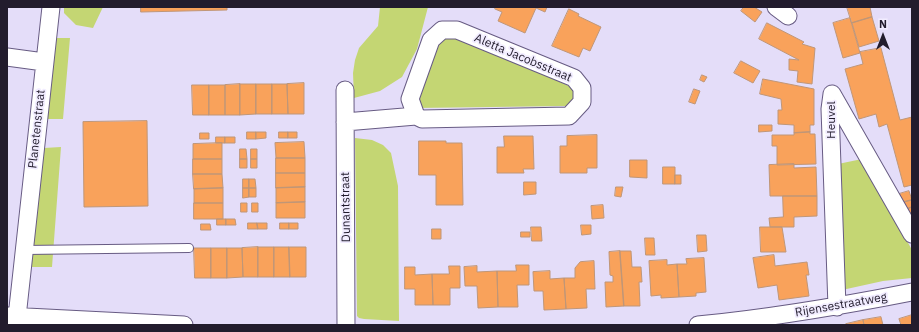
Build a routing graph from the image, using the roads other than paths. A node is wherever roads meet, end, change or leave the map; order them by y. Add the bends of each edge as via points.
1 (51, 7) edge
2 (7, 58) edge
3 (44, 62) junction
4 (345, 90) dead end
5 (416, 116) junction
6 (345, 122) junction
7 (912, 234) edge
8 (189, 248) dead end
9 (24, 250) junction
10 (912, 292) edge
11 (837, 307) junction
12 (12, 316) edge
13 (184, 325) edge
14 (346, 325) edge
15 (698, 325) edge

1 - 3 street, Planetenstraat
2 - 3 street
3 - 9 street, Planetenstraat
4 - 6 street, Dunantstraat
5 - 5 street, Aletta Jacobsstraat via 422,119 569,116 582,102 582,88 574,78 456,30 442,30 431,40 410,98
5 - 6 street, Aletta Jacobsstraat
6 - 14 street, Dunantstraat
7 - 11 street, Heuvel via 832,94 830,110
8 - 9 lane
9 - 12 street, Planetenstraat
10 - 11 street, Rijensestraatweg
11 - 15 street, Rijensestraatweg via 753,320
12 - 13 street

